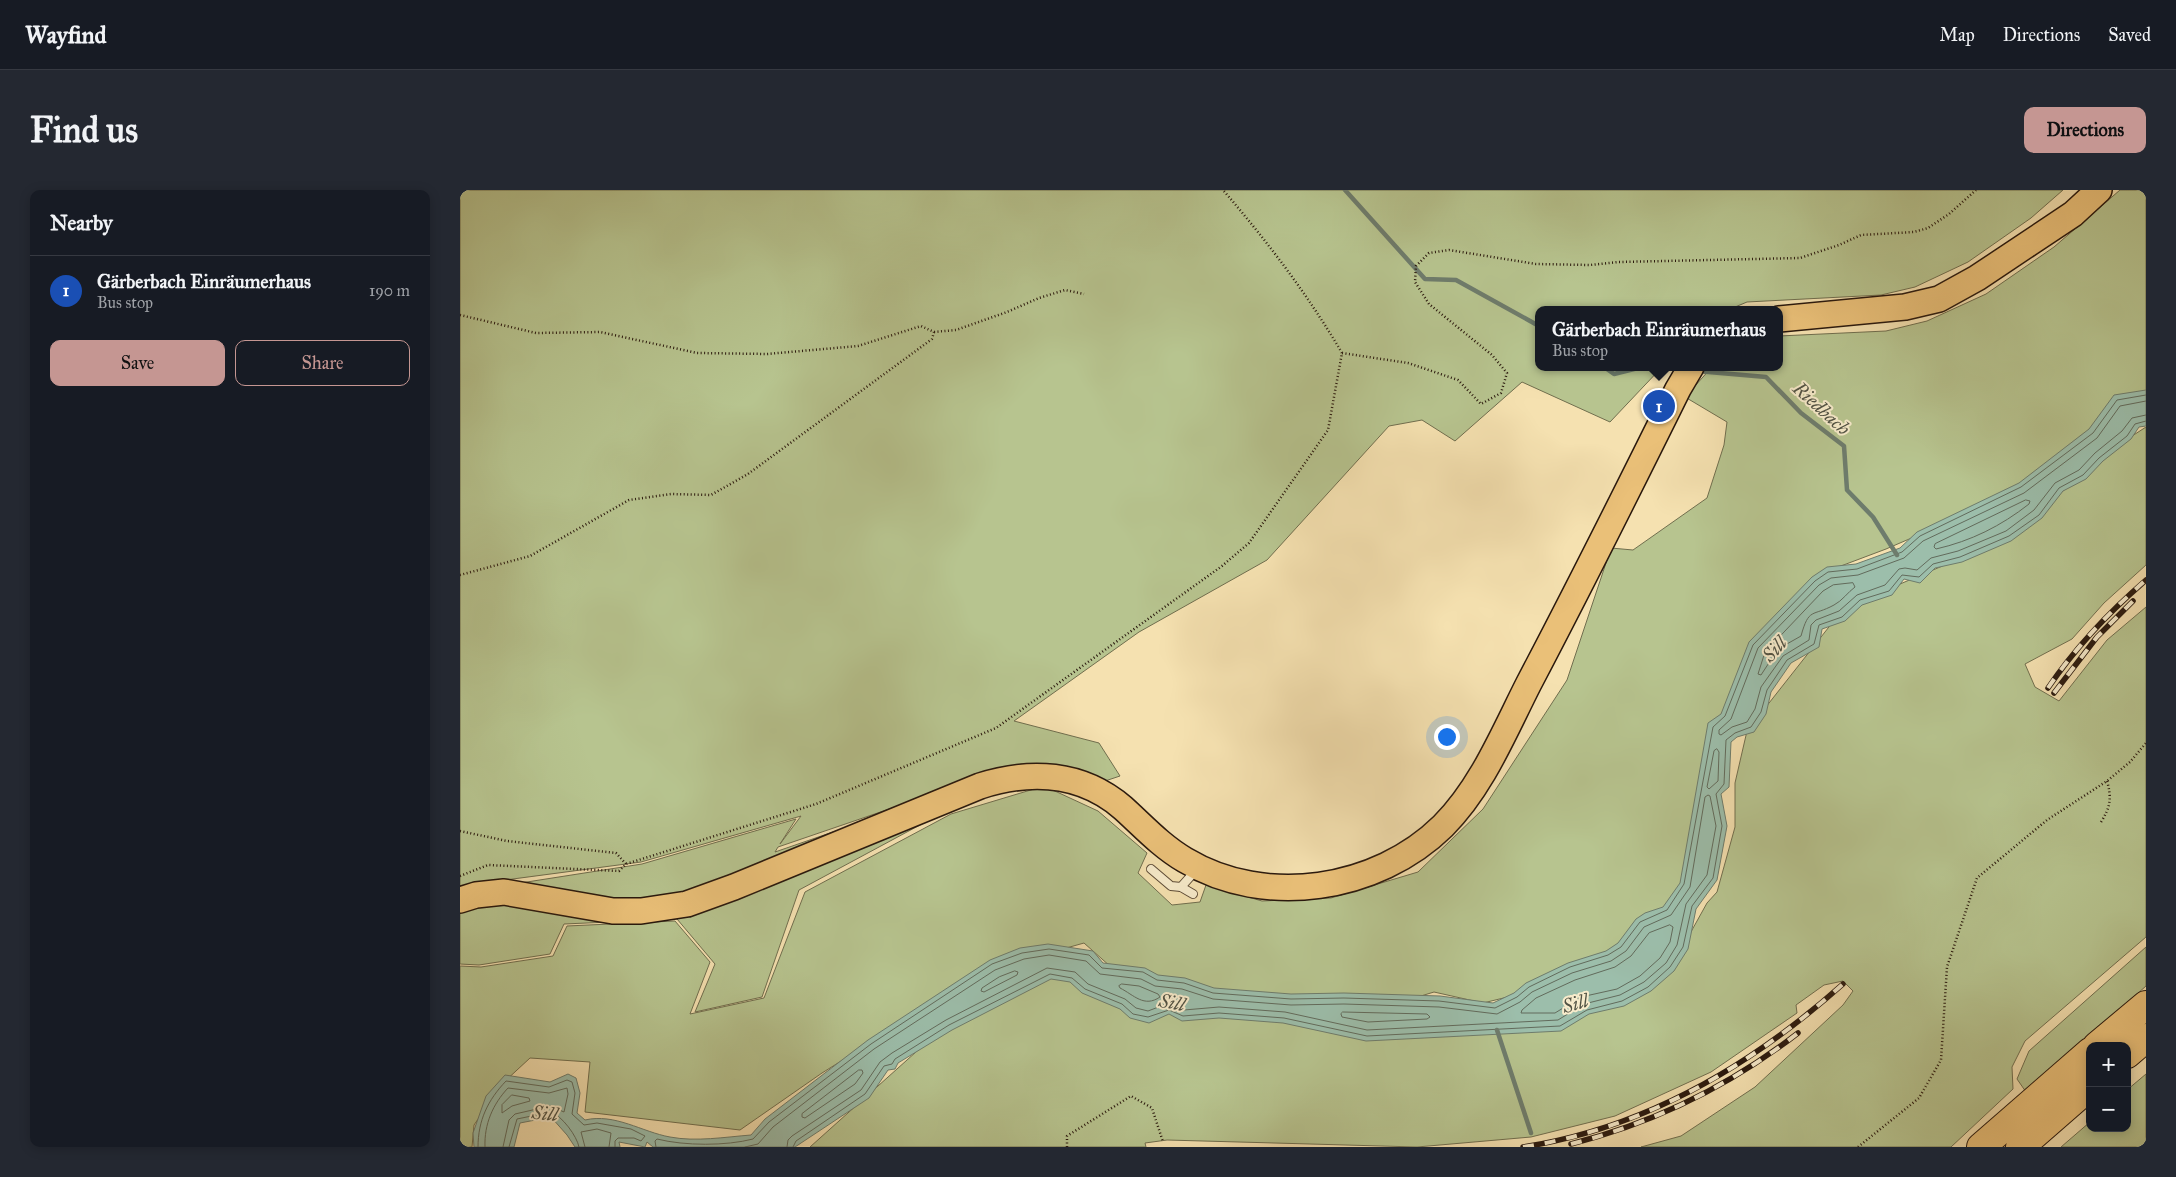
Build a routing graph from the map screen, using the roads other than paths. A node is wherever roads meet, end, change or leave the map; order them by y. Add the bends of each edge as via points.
1 (2099, 190) edge
2 (1783, 319) edge
3 (1689, 371) edge
4 (1198, 868) junction
5 (1151, 869) dead end
6 (1181, 887) junction
7 (1193, 894) dead end
8 (460, 900) edge
9 (2146, 1005) edge
10 (2146, 1038) edge
11 (2102, 1042) edge
12 (2131, 1051) edge
13 (2086, 1055) edge
14 (2089, 1087) edge
15 (1981, 1147) edge
16 (2020, 1147) edge

1 - 2 main road via 2073,214 1977,278 1939,299 1905,307
3 - 4 main road via 1486,766 1465,800 1441,827 1416,848 1386,866 1321,885 1296,888 1265,886
4 - 6 lane
4 - 8 main road via 1165,848 1123,808 1100,792 1069,779 1031,775 980,786 686,904 641,911 613,911 504,892
5 - 6 lane via 1171,886
6 - 7 lane
9 - 11 highway
10 - 12 highway
13 - 15 highway
14 - 16 highway

